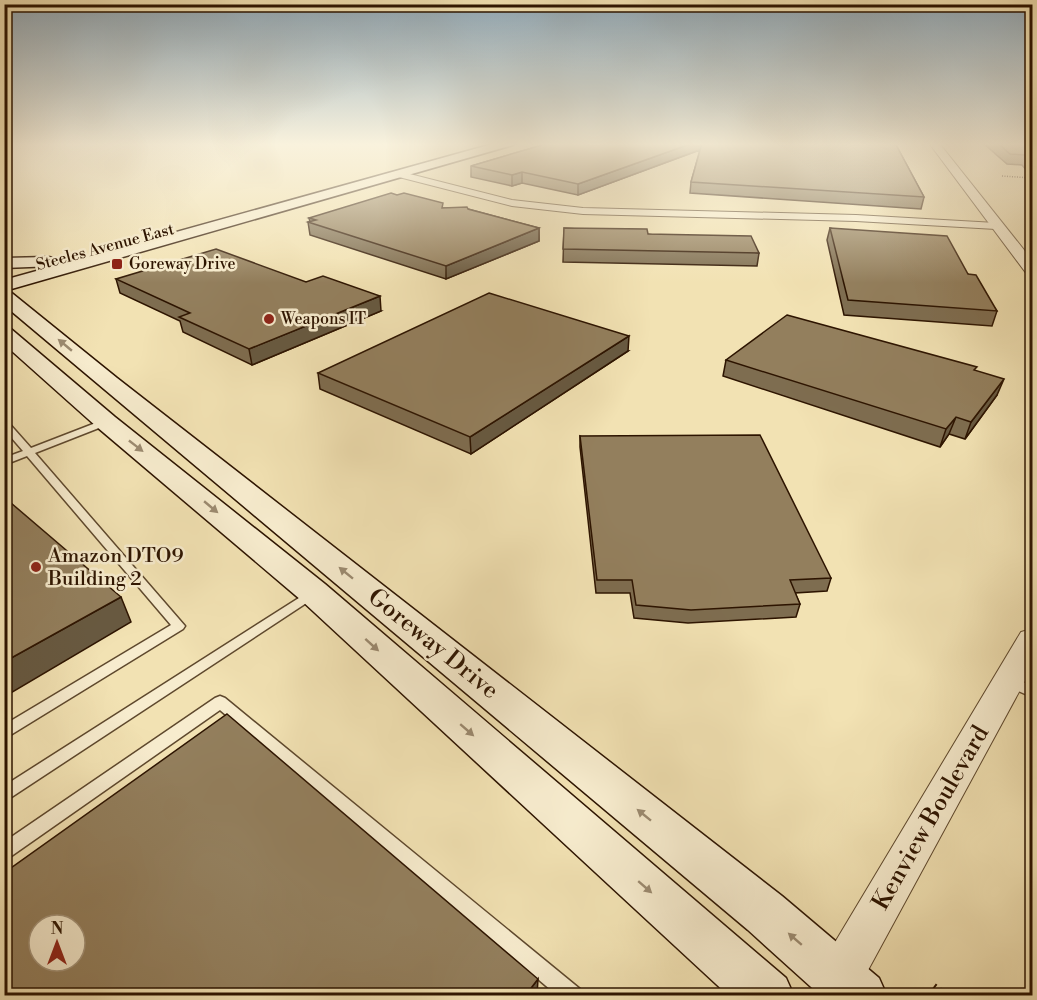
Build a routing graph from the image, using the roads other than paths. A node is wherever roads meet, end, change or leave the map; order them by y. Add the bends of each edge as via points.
1 (312, 190) edge
2 (343, 190) edge
3 (460, 190) edge
4 (969, 190) edge
5 (996, 226) junction
6 (48, 262) junction
7 (4, 263) edge
8 (1032, 270) edge
9 (7, 299) edge
10 (106, 422) junction
11 (4, 423) edge
12 (31, 451) junction
13 (4, 462) edge
14 (313, 592) junction
15 (1032, 640) edge
16 (1021, 687) edge
17 (4, 733) edge
18 (4, 795) edge
19 (4, 852) edge
20 (843, 989) edge
21 (573, 996) edge
22 (768, 996) edge

1 - 6 main road, Steeles Avenue East
2 - 9 main road, Steeles Avenue East via 75,266
3 - 5 street via 512,203 583,211
4 - 5 street
5 - 8 street
6 - 7 main road
6 - 9 main road, Steeles Avenue East
9 - 10 main road, Goreway Drive
20 -> 9 main road, Goreway Drive via 755,905
10 - 12 lane
10 -> 14 main road, Goreway Drive
11 - 12 lane
12 - 13 lane
12 - 17 lane via 179,626
14 - 18 lane
14 -> 22 main road, Goreway Drive
15 - 16 street, Kenview Boulevard
16 - 20 street, Kenview Boulevard
19 - 21 lane via 220,702

